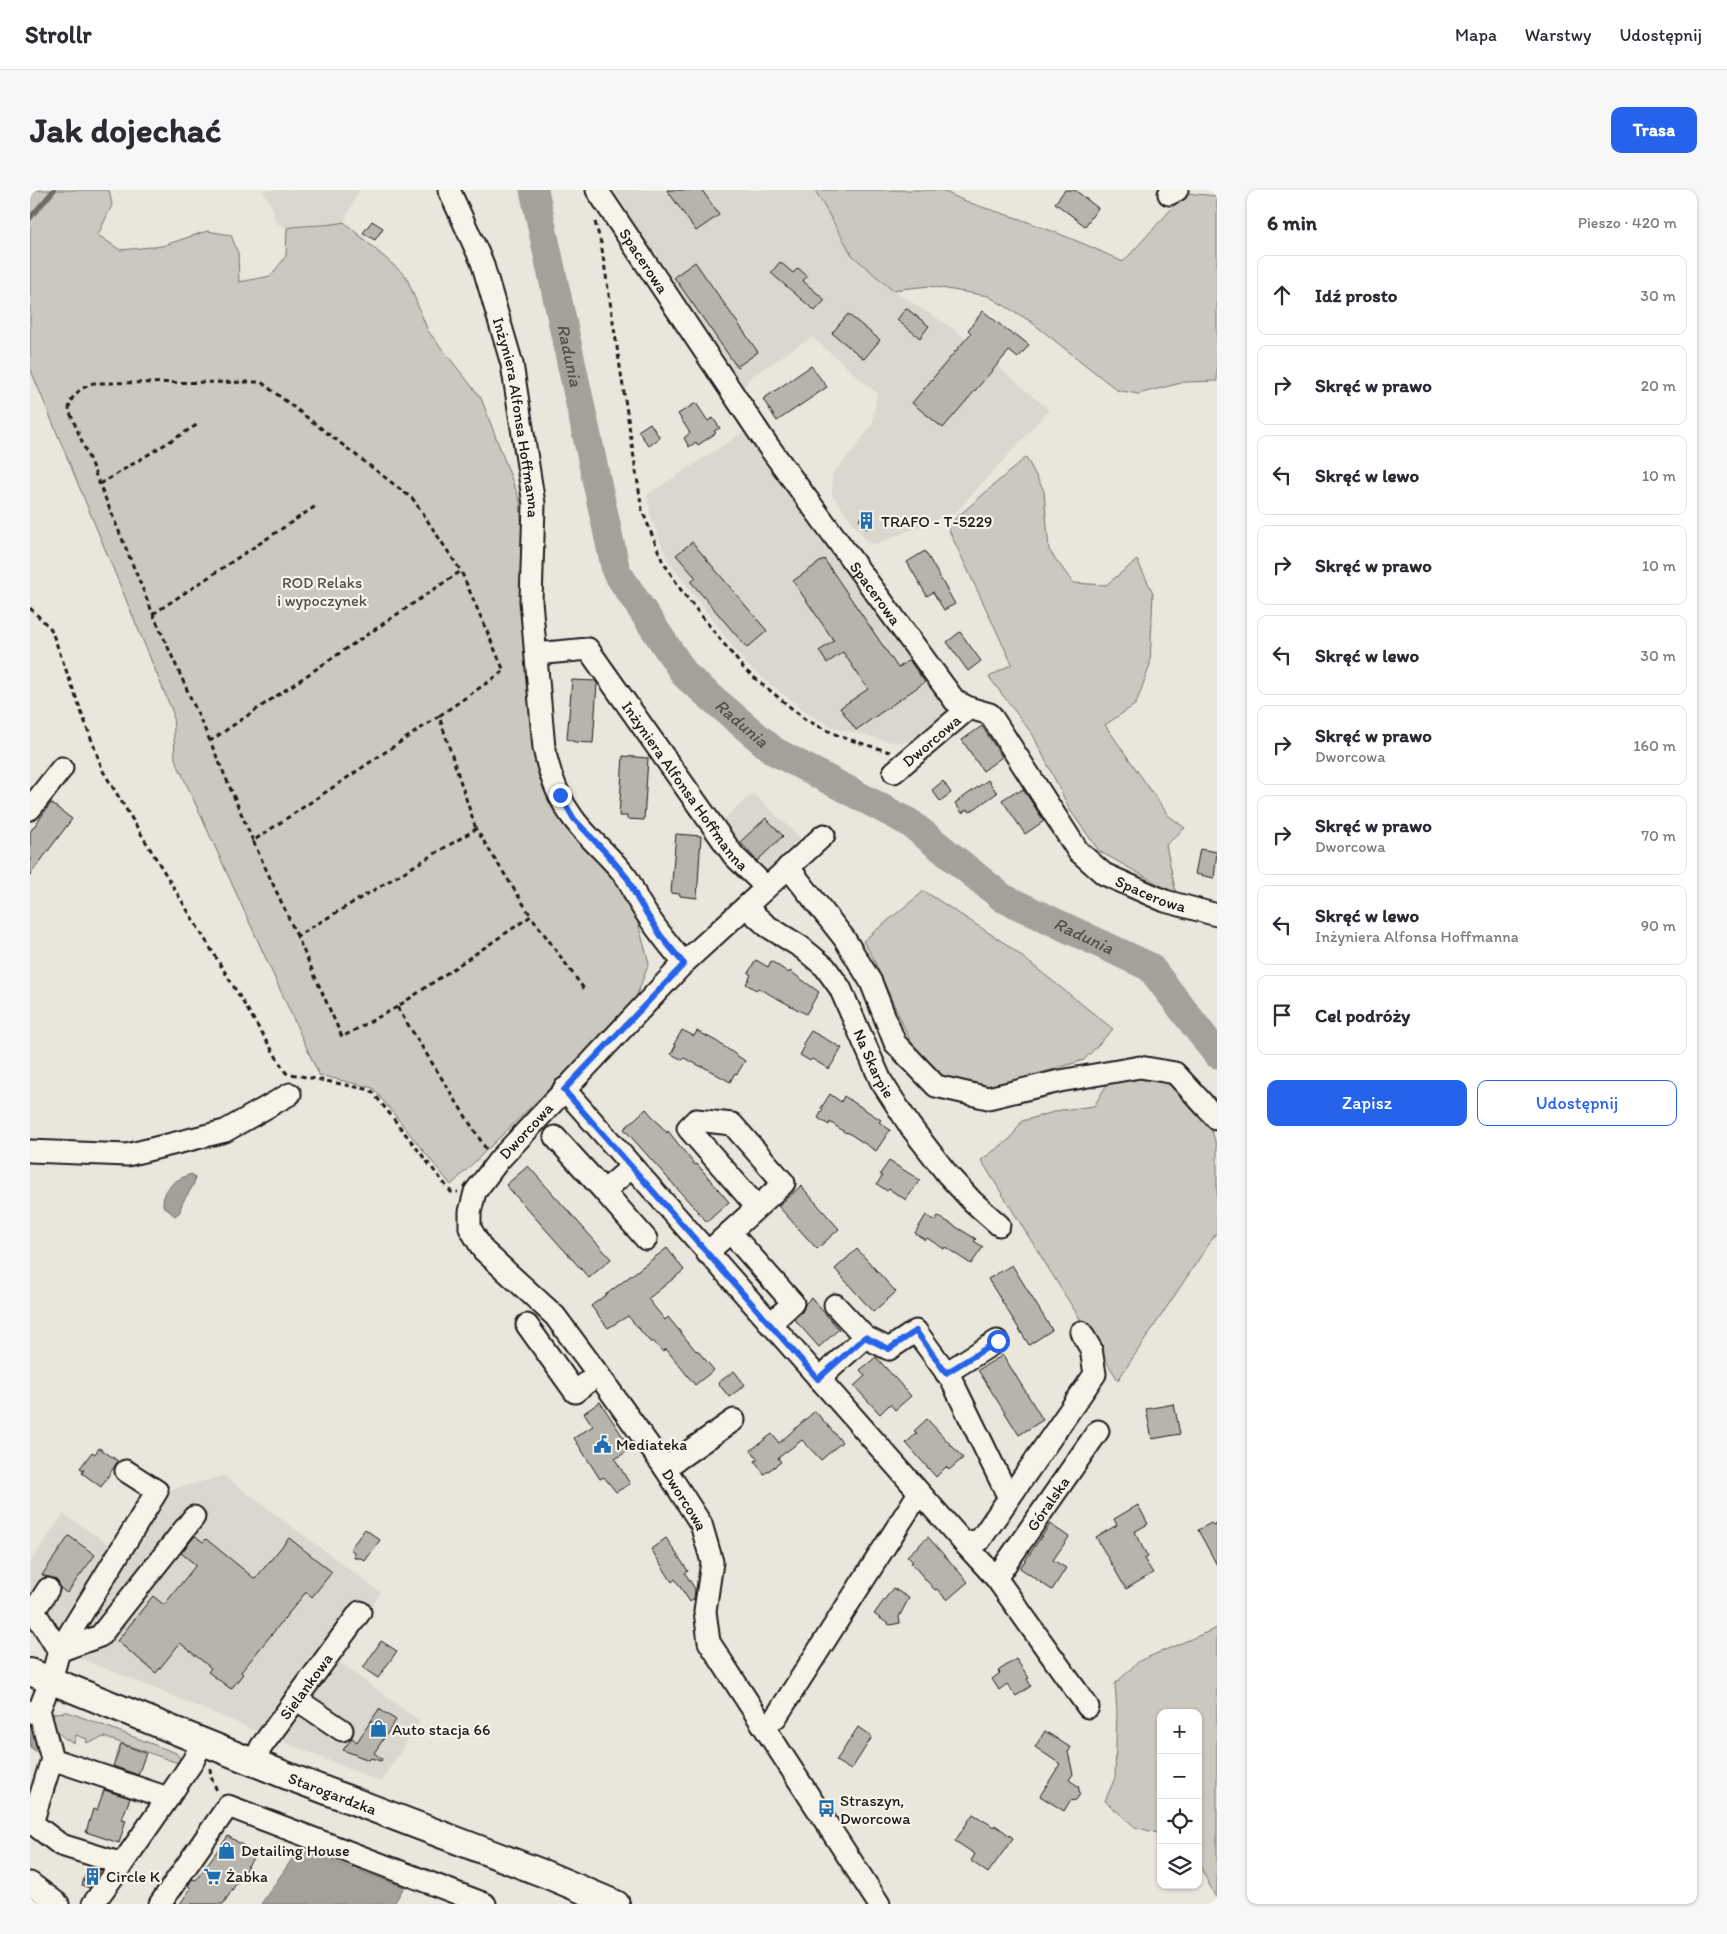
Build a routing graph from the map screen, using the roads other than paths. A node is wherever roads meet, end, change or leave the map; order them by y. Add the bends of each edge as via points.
1 (449, 190) edge
2 (598, 190) edge
3 (536, 654) junction
4 (968, 708) junction
5 (902, 765) road end
6 (62, 768) dead end
7 (30, 809) edge
8 (824, 835) dead end
9 (788, 867) junction
10 (766, 887) junction
11 (746, 907) junction
12 (1217, 915) edge
13 (684, 964) junction
14 (564, 1090) junction
15 (290, 1094) dead end
16 (1217, 1119) edge
17 (555, 1138) dead end
18 (30, 1151) edge
19 (632, 1167) junction
20 (604, 1192) junction
21 (757, 1207) junction
22 (999, 1224) dead end
23 (730, 1232) junction
24 (646, 1239) dead end
25 (708, 1252) junction
26 (835, 1306) dead end
27 (770, 1324) junction
28 (527, 1325) dead end
29 (1081, 1332) dead end
30 (865, 1337) junction
31 (998, 1341) dead end
32 (946, 1373) junction
33 (598, 1374) junction
34 (818, 1379) junction
35 (734, 1420) dead end
36 (1098, 1431) dead end
37 (665, 1468) junction
38 (126, 1471) dead end
39 (919, 1493) junction
40 (1009, 1498) junction
41 (194, 1517) dead end
42 (964, 1543) junction
43 (996, 1578) junction
44 (48, 1590) dead end
45 (360, 1612) dead end
46 (59, 1651) junction
47 (40, 1676) edge
48 (296, 1698) junction
49 (1088, 1707) dead end
50 (34, 1711) edge
51 (765, 1728) junction
52 (342, 1730) dead end
53 (203, 1741) junction
54 (52, 1759) junction
55 (254, 1762) junction
56 (168, 1798) junction
57 (120, 1867) junction
58 (30, 1883) edge
59 (449, 1898) edge
60 (58, 1904) edge
61 (93, 1904) edge
62 (160, 1904) edge
63 (485, 1904) edge
64 (616, 1904) edge
65 (879, 1904) edge

1 - 3 street, Inżyniera Alfonsa Hoffmanna via 482,262 512,364 534,504 531,601
2 - 4 street, Spacerowa via 778,458 955,701
3 - 10 street, Inżyniera Alfonsa Hoffmanna via 588,649 734,856
3 - 13 street, Inżyniera Alfonsa Hoffmanna via 544,748 548,768 560,795 574,819 628,879 661,936
4 - 5 street, Dworcowa
4 - 12 street, Spacerowa via 990,714 1078,851 1104,874 1165,901
6 - 7 street
8 - 9 street, Dworcowa
9 - 10 street, Dworcowa
9 - 16 street via 844,938 871,982 895,1043 936,1086 988,1098 1140,1067 1175,1073
10 - 11 street, Dworcowa
11 - 13 street, Dworcowa
11 - 22 street, Na Skarpie via 766,926 801,946 825,967 840,988 882,1080 910,1126 948,1175
13 - 14 street, Dworcowa
14 - 19 street, Dworcowa
14 - 33 street, Dworcowa via 495,1164 475,1192 470,1228 484,1250 548,1308
15 - 18 street via 225,1131 127,1155
17 - 20 street
19 - 20 street
19 - 25 street, Dworcowa
20 - 24 street
21 - 21 street via 784,1183 732,1124 696,1120 688,1128
21 - 23 street
23 - 25 street
23 - 27 street via 793,1303
25 - 27 street, Dworcowa
26 - 30 street
27 - 34 street, Dworcowa
28 - 33 street via 576,1392
29 - 40 street via 1091,1349 1095,1374
30 - 32 street via 889,1349 916,1331
30 - 34 street
31 - 32 street
32 - 40 street
33 - 37 street, Dworcowa
34 - 39 street, Dworcowa
35 - 37 street
36 - 43 street, Góralska
37 - 51 street, Dworcowa via 701,1524 710,1551 712,1562 705,1611 709,1642
38 - 46 street via 157,1491
39 - 42 street, Dworcowa
39 - 51 street via 776,1717
40 - 42 street via 980,1540
41 - 46 street via 100,1636
42 - 43 street
43 - 49 street
44 - 46 street via 34,1611
45 - 48 street, Sielankowa
46 - 47 street
47 - 50 street
47 - 53 main road, Starogardzka
48 - 52 street
48 - 55 street, Sielankowa via 260,1747
50 - 54 street
51 - 65 street, Dworcowa
53 - 55 main road, Starogardzka
53 - 56 street
54 - 56 street
54 - 57 street via 32,1823 61,1845 113,1861
55 - 64 main road, Starogardzka
56 - 57 street
57 - 61 street
58 - 60 street
59 - 62 street via 228,1806
59 - 63 street

